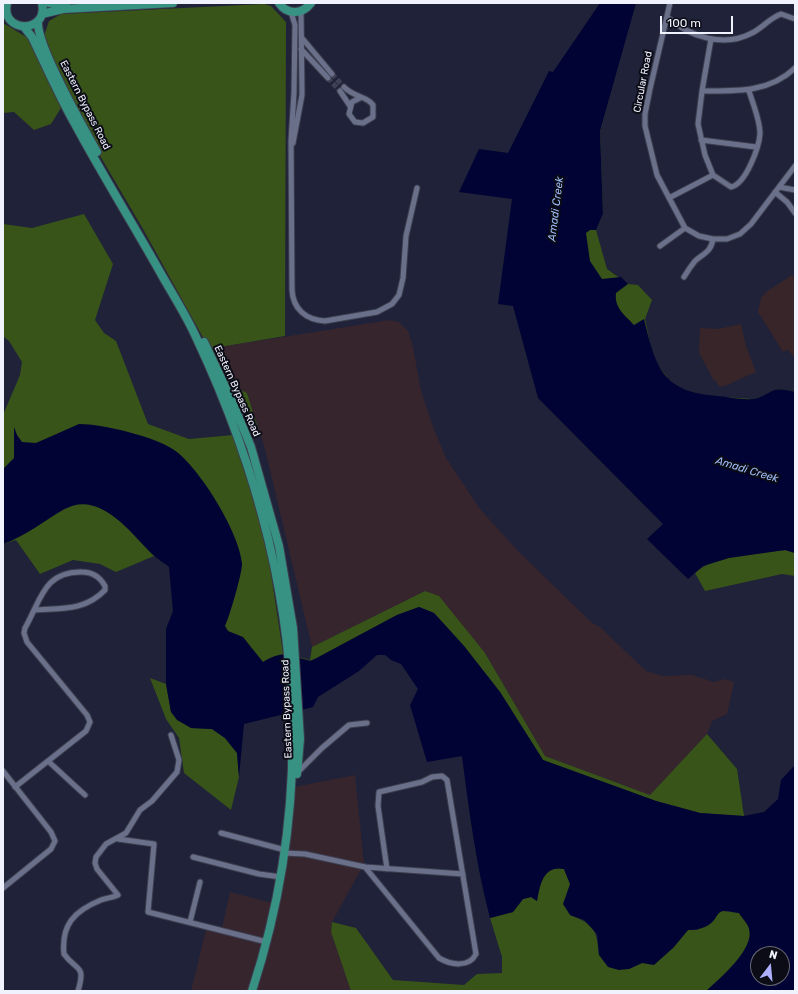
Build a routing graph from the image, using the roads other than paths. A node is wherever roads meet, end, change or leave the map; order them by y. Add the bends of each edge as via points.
1 (7, 3) edge
2 (42, 3) edge
3 (48, 3) edge
4 (88, 3) edge
5 (173, 3) edge
6 (279, 3) edge
7 (311, 3) edge
8 (670, 3) edge
9 (301, 11) junction
10 (291, 12) junction
11 (40, 17) junction
12 (667, 17) junction
13 (795, 18) edge
14 (24, 27) junction
15 (301, 37) junction
16 (711, 39) junction
17 (295, 40) junction
18 (301, 49) junction
19 (795, 68) edge
20 (702, 91) junction
21 (750, 91) junction
22 (360, 98) junction
23 (350, 106) junction
24 (701, 140) junction
25 (756, 147) junction
26 (292, 150) junction
27 (795, 166) edge
28 (713, 175) junction
29 (779, 186) junction
30 (417, 188) dead end
31 (795, 190) edge
32 (775, 192) junction
33 (669, 198) junction
34 (795, 213) edge
35 (685, 228) junction
36 (713, 239) junction
37 (660, 246) dead end
38 (684, 277) dead end
39 (35, 610) junction
40 (290, 628) junction
41 (367, 723) dead end
42 (171, 735) dead end
43 (297, 739) junction
44 (48, 761) junction
45 (3, 771) edge
46 (298, 772) junction
47 (15, 787) junction
48 (85, 794) dead end
49 (291, 806) junction
50 (221, 833) dead end
51 (118, 839) junction
52 (285, 851) junction
53 (193, 857) dead end
54 (365, 867) junction
55 (387, 869) junction
56 (463, 874) junction
57 (281, 877) junction
58 (200, 882) dead end
59 (3, 888) edge
60 (190, 922) junction
61 (267, 942) junction
62 (78, 991) edge
63 (252, 991) edge

1 - 14 main road via 10,20
2 - 11 main road, Eastern Bypass Road
3 - 4 main road
5 - 11 main road via 63,9
6 - 10 main road
7 - 9 main road
8 - 12 street, Circular Road
9 - 10 main road
9 - 15 street
10 - 17 street via 295,25
11 - 14 main road via 33,25
11 - 40 main road, Eastern Bypass Road via 39,35 70,101 178,292 232,401 263,486 279,546
12 - 16 street via 690,32
12 - 33 street, Circular Road via 645,114 646,137 652,160
13 - 16 street via 781,14 741,39
14 - 40 main road, Eastern Bypass Road via 32,37 74,124 191,327 208,363 243,450 272,549
15 - 18 street
15 - 18 street via 330,76
16 - 20 street
17 - 18 street
17 - 26 street
18 - 26 street via 302,95
19 - 21 street via 779,80
20 - 21 street
20 - 24 street via 698,124
21 - 25 street via 759,131
22 - 23 street
22 - 23 street via 342,89
22 - 23 street via 368,99 373,105 374,113 371,120 363,124 355,122 349,115
24 - 25 street
24 - 28 street
25 - 28 street via 750,165 735,185 729,186
26 - 30 street via 293,298 300,310 312,318 325,320 377,312 395,300 402,286 406,236
27 - 29 street
28 - 33 street
29 - 31 street
29 - 32 street
32 - 34 street
32 - 36 street via 751,224 740,234 727,239
33 - 35 street, Circular Road
35 - 36 street via 699,236
35 - 37 street
36 - 38 street via 709,251 696,261
39 - 39 street via 48,585 62,574 92,574 105,586 105,590 92,602 75,608
39 - 44 street via 24,633 27,642 90,722 86,731
40 - 43 main road, Eastern Bypass Road
41 - 46 street via 349,725
42 - 51 street via 180,760 177,772 152,801 140,810 126,833
43 - 46 main road, Eastern Bypass Road
43 - 49 main road, Eastern Bypass Road
44 - 47 street
44 - 48 street
45 - 47 street
46 - 49 main road, Eastern Bypass Road
47 - 59 street via 51,832 55,841 51,849
49 - 52 main road, Eastern Bypass Road
50 - 52 street
51 - 60 street via 154,844 148,912
51 - 62 street via 100,850 95,863 118,895 97,902 66,925 64,954 82,974
52 - 54 street
52 - 57 main road, Eastern Bypass Road
53 - 57 street
54 - 55 street
54 - 56 street via 439,958 456,964 467,963 476,954
55 - 56 street
55 - 56 street via 378,806 379,792 442,776 447,780
57 - 61 main road, Eastern Bypass Road
58 - 60 street
60 - 61 street
61 - 63 main road, Eastern Bypass Road

